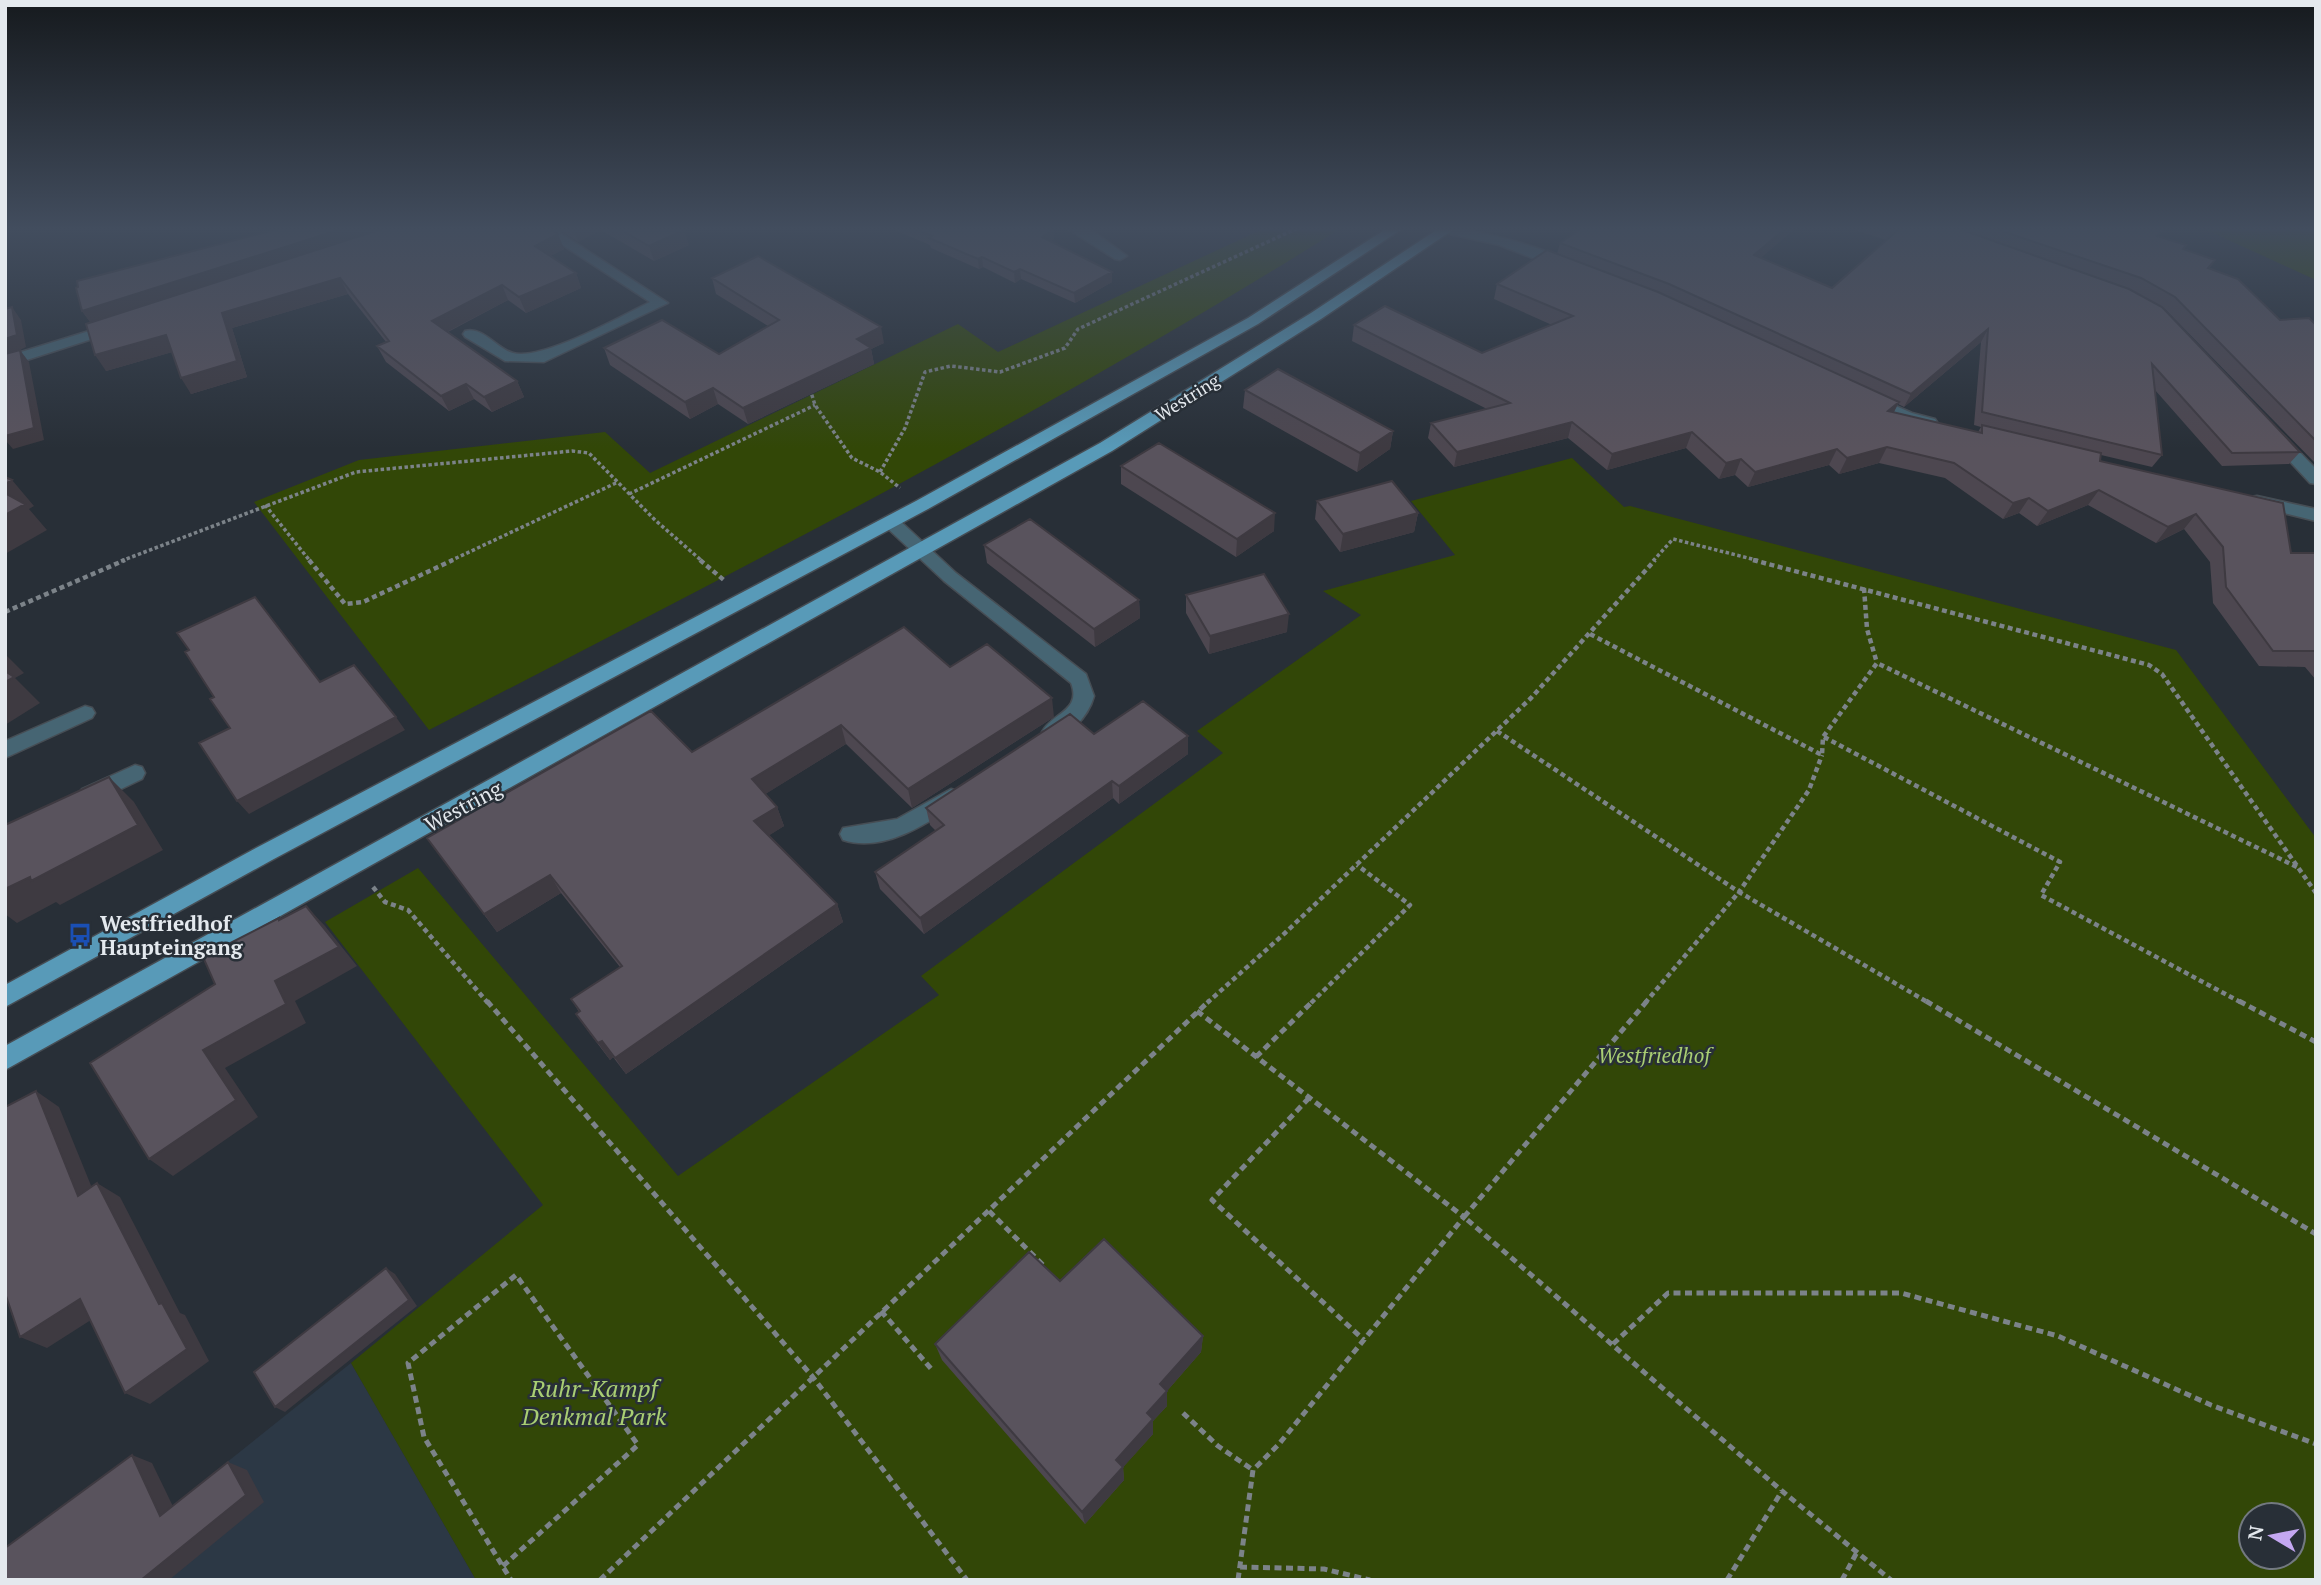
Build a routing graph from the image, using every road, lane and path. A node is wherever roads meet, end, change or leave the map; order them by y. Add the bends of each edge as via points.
1 (658, 301) edge
2 (1139, 301) edge
3 (1284, 301) edge
4 (1338, 301) edge
5 (131, 321) edge
6 (470, 334) dead end
7 (5, 362) edge
8 (810, 389) edge
9 (1858, 394) edge
10 (815, 405) junction
11 (2261, 421) edge
12 (1947, 427) edge
13 (880, 472) junction
14 (2316, 479) edge
15 (616, 483) junction
16 (629, 494) junction
17 (2237, 496) edge
18 (265, 505) junction
19 (922, 505) junction
20 (2316, 516) edge
21 (891, 522) junction
22 (919, 550) junction
23 (1864, 588) junction
24 (747, 599) junction
25 (5, 612) edge
26 (1590, 634) junction
27 (1877, 663) junction
28 (85, 713) dead end
29 (1497, 731) junction
30 (1824, 737) junction
31 (1041, 739) edge
32 (5, 750) edge
33 (1822, 755) junction
34 (135, 773) dead end
35 (973, 783) edge
36 (76, 802) edge
37 (851, 834) dead end
38 (355, 864) junction
39 (1357, 865) junction
40 (2298, 867) junction
41 (1739, 892) junction
42 (2316, 894) edge
43 (5, 997) edge
44 (1197, 1011) junction
45 (2316, 1042) edge
46 (1256, 1057) junction
47 (5, 1059) edge
48 (1309, 1098) junction
49 (989, 1211) junction
50 (1464, 1217) junction
51 (2316, 1234) edge
52 (1046, 1268) edge
53 (881, 1311) junction
54 (1364, 1340) junction
55 (1613, 1344) junction
56 (933, 1371) edge
57 (812, 1376) junction
58 (1183, 1413) dead end
59 (2316, 1444) edge
60 (1253, 1470) junction
61 (1782, 1491) junction
62 (1857, 1552) junction
63 (503, 1566) junction
64 (1240, 1567) junction
65 (511, 1580) edge
66 (600, 1580) edge
67 (967, 1580) edge
68 (1238, 1580) edge
69 (1370, 1580) edge
70 (1727, 1580) edge
71 (1842, 1580) edge
72 (1891, 1580) edge

1 - 6 street via 661,303 544,357 510,358
2 - 13 path via 1078,329 1065,348 1000,372 951,366 925,372 905,428
3 - 19 main road, Westring
4 - 22 main road, Westring via 1106,447
5 - 7 street
8 - 10 path
9 - 12 street via 1907,417
10 - 13 path via 852,458
10 - 16 path
11 - 14 street
13 - 19 path
15 - 16 path
15 - 18 path via 589,453 572,451 356,472
15 - 18 path via 363,602 345,604
16 - 24 path
17 - 20 street
18 - 25 path
19 - 21 main road, Westring
21 - 22 street
21 - 24 main road, Westring
22 - 31 street via 1079,679 1082,706 1074,717
22 - 38 main road, Westring
23 - 26 path via 1673,539
23 - 27 path via 1867,629
23 - 40 path via 2149,664 2162,674
24 - 43 main road, Westring
26 - 29 path
26 - 33 path
27 - 30 path
27 - 40 path
28 - 32 street
29 - 39 path
29 - 41 path
30 - 33 path
30 - 45 path via 2060,862 2041,895
33 - 41 path via 1809,790
34 - 36 street
35 - 37 street via 905,827
38 - 47 main road, Westring
38 - 57 path via 385,902 408,910
39 - 44 path
39 - 46 path via 1410,905
40 - 42 path
41 - 50 path
41 - 51 path
44 - 46 path
44 - 49 path
46 - 48 path
48 - 50 path
48 - 54 path via 1212,1200
49 - 52 path
49 - 53 path
50 - 54 path
50 - 55 path
53 - 56 path
53 - 57 path
54 - 60 path
55 - 59 path via 1668,1293 1901,1293 2058,1335 2211,1405
55 - 61 path
57 - 66 path
57 - 67 path
58 - 60 path
60 - 64 path
61 - 62 path
61 - 70 path
62 - 71 path
62 - 72 path
63 - 63 path via 424,1437 408,1363 516,1275 638,1445
63 - 65 path
64 - 68 path
64 - 69 path via 1324,1569

